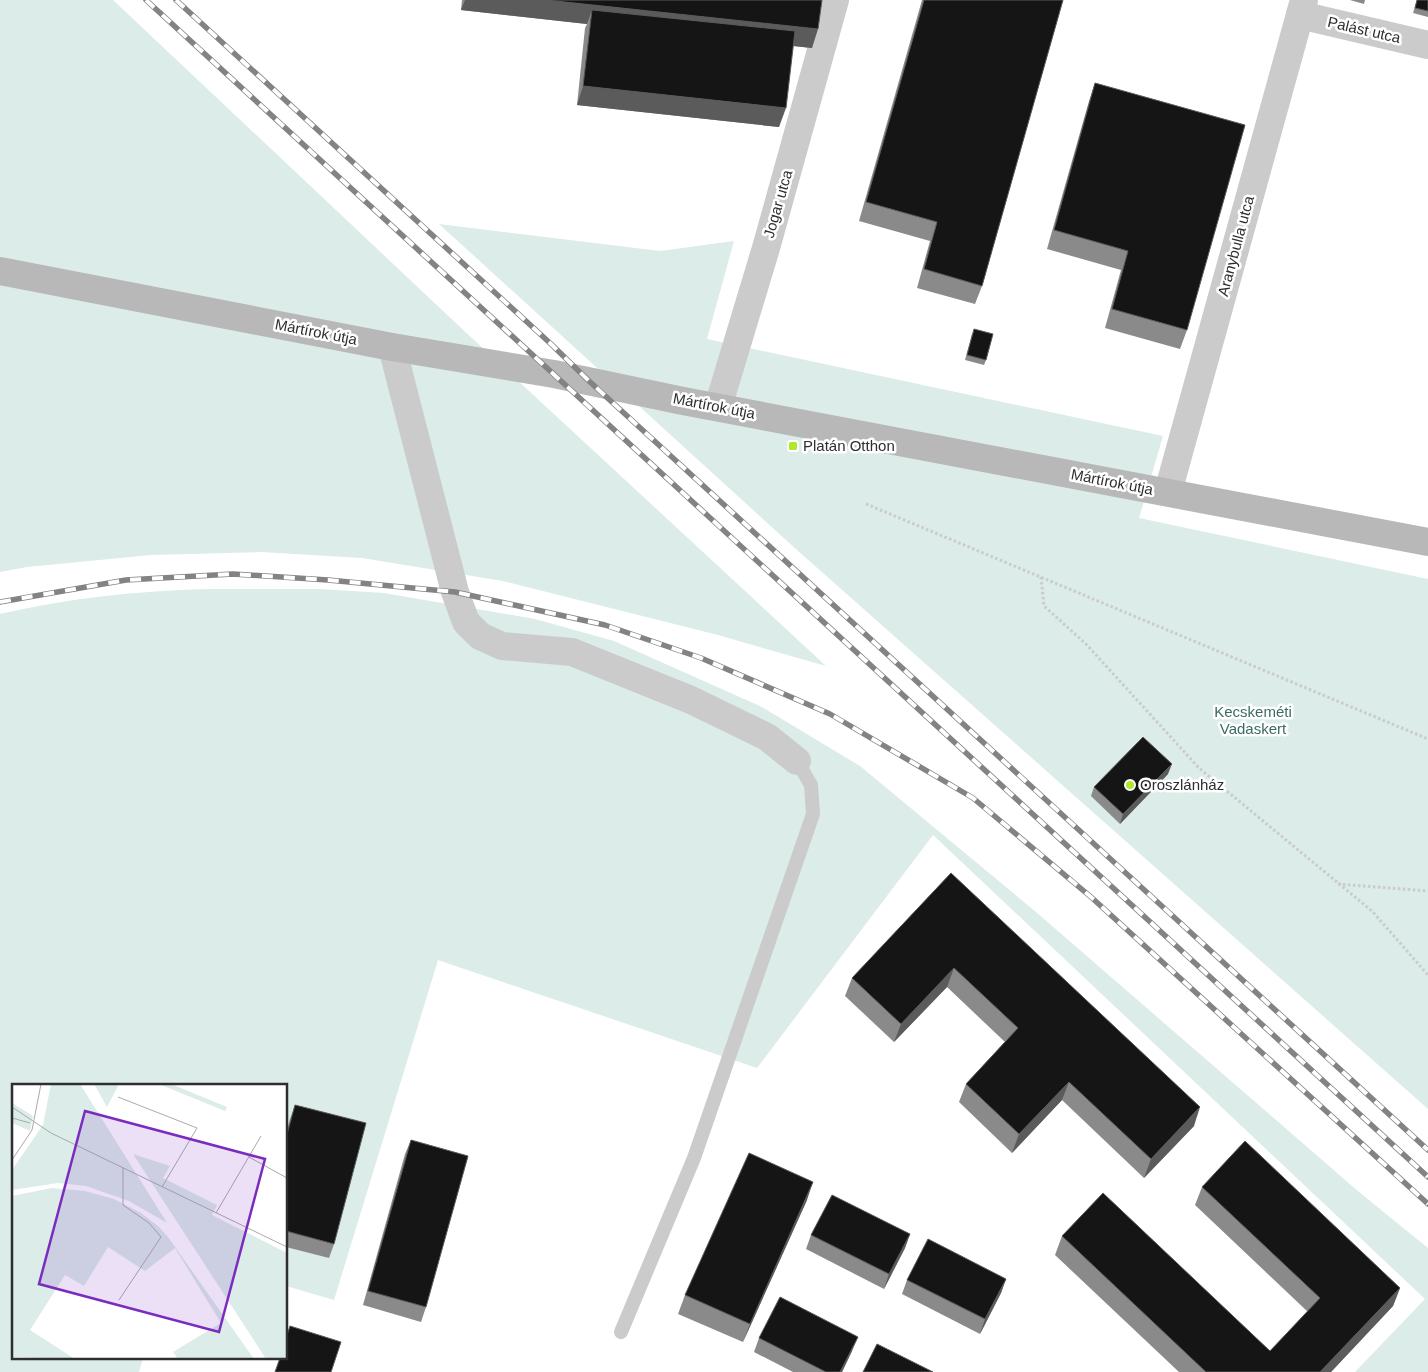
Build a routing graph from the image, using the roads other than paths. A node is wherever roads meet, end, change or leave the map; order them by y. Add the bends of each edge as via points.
1 (835, 0) edge
2 (1302, 8) edge
3 (1428, 46) edge
4 (0, 270) edge
5 (392, 347) junction
6 (718, 407) junction
7 (1168, 492) junction
8 (1428, 542) edge
9 (797, 761) joint
10 (621, 1332) dead end

1 - 6 street, Jogar utca
2 - 3 street, Palást utca
2 - 7 street, Aranybulla utca
4 - 5 street, Mártírok útja
5 - 6 street, Mártírok útja via 554,374
5 - 9 street via 455,592 466,622 480,636 502,646 572,652 699,704 767,737
6 - 7 street, Mártírok útja
7 - 8 street, Mártírok útja
9 - 10 lane via 811,785 813,814 694,1158

